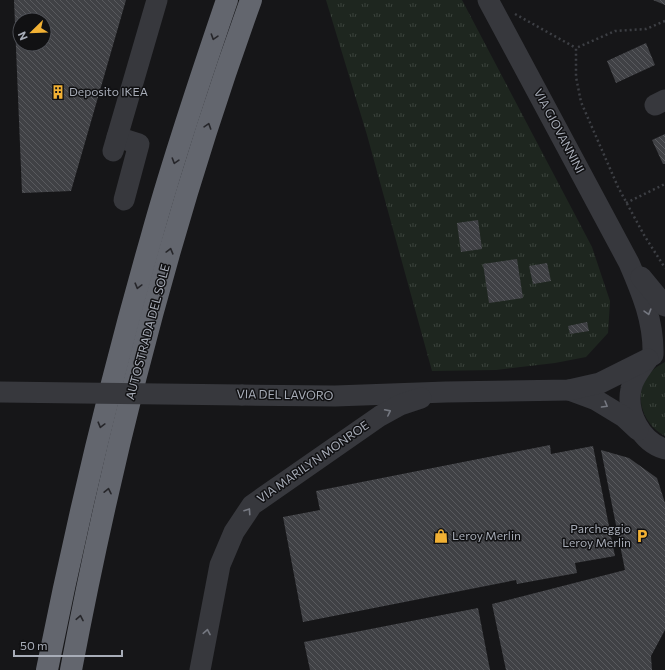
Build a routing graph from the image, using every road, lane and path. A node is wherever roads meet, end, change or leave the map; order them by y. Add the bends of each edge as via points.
1 (157, 0) edge
2 (227, 0) edge
3 (250, 0) edge
4 (261, 0) edge
5 (488, 0) edge
6 (509, 10) dead end
7 (665, 21) edge
8 (576, 48) junction
9 (228, 65) junction
10 (665, 184) edge
11 (124, 200) dead end
12 (626, 202) junction
13 (629, 263) junction
14 (665, 268) edge
15 (665, 306) edge
16 (655, 355) edge
17 (570, 390) junction
18 (0, 392) edge
19 (446, 392) junction
20 (643, 435) junction
21 (664, 450) edge
22 (47, 670) edge
23 (71, 670) edge
24 (200, 670) edge

1 - 11 street via 115,144 139,144
2 -> 22 highway, AUTOSTRADA DEL SOLE via 151,239 96,444
3 - 9 highway, AUTOSTRADA DEL SOLE
4 - 9 highway
5 - 13 street, VIA GIOVANNINI
6 - 8 path
7 - 8 path via 646,29 615,31
8 - 12 path via 576,77 581,102
23 -> 9 highway, AUTOSTRADA DEL SOLE via 109,484 137,369 176,231
10 - 12 path
12 - 14 path
13 - 15 street, VIA GIOVANNINI
13 -> 16 street, VIA GIOVANNINI via 643,295
16 - 17 street, VIA DEL LAVORO via 600,383
16 - 20 street via 637,374 631,389 630,405 634,421
17 - 19 street, VIA DEL LAVORO
17 -> 20 street, VIA DEL LAVORO via 596,400 624,417
18 - 19 street, VIA DEL LAVORO, bridge via 335,396
24 -> 19 street, VIA MARILYN MONROE via 220,565 234,532 252,505 380,416 400,405
20 - 21 street, VIA DEL LAVORO

